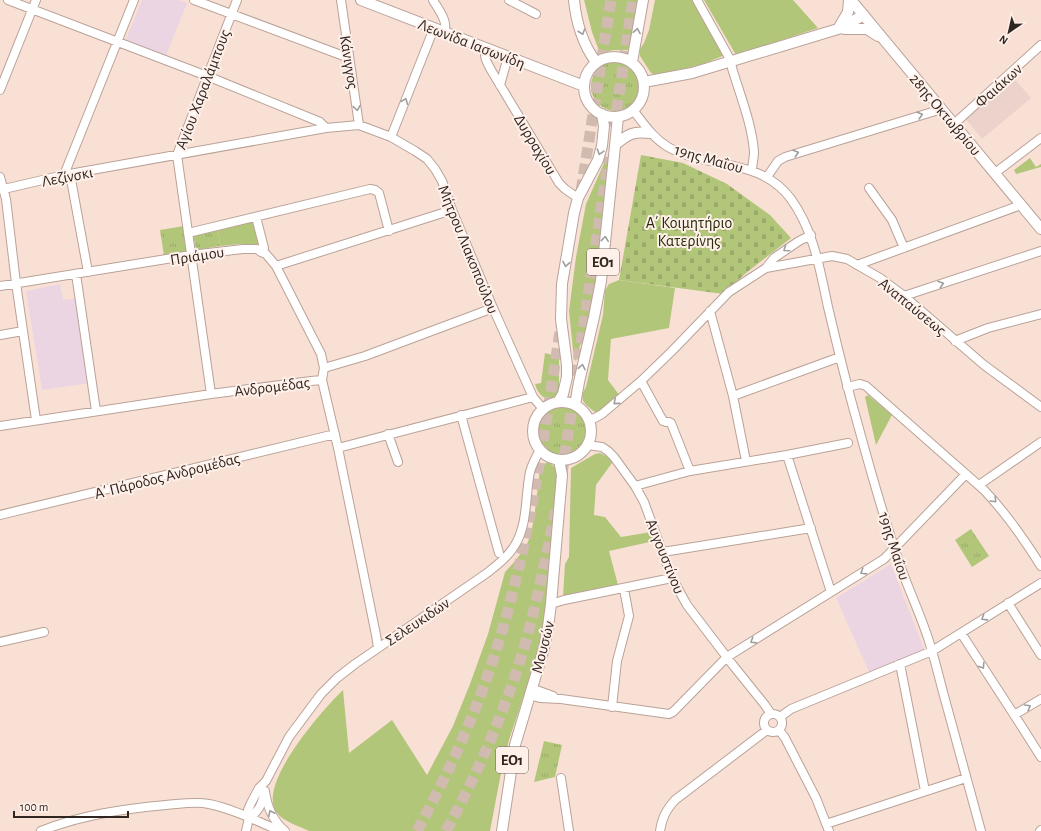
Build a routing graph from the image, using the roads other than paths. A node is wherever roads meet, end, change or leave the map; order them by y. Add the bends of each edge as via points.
1 (8, 0) edge
2 (36, 0) edge
3 (134, 0) edge
4 (194, 0) edge
5 (237, 0) edge
6 (341, 0) edge
7 (361, 0) edge
8 (433, 0) edge
9 (509, 0) edge
10 (574, 0) edge
11 (643, 0) edge
12 (697, 0) edge
13 (850, 0) edge
14 (33, 10) junction
15 (231, 13) junction
16 (536, 14) dead end
17 (864, 15) junction
18 (434, 28) junction
19 (838, 29) junction
20 (444, 32) junction
21 (885, 40) junction
22 (118, 42) junction
23 (1041, 46) edge
24 (486, 48) junction
25 (508, 56) junction
26 (349, 58) junction
27 (731, 61) junction
28 (596, 62) junction
29 (632, 62) junction
30 (207, 76) junction
31 (644, 82) junction
32 (500, 85) junction
33 (584, 86) junction
34 (0, 90) edge
35 (942, 109) junction
36 (633, 110) junction
37 (602, 114) junction
38 (618, 117) junction
39 (954, 124) junction
40 (359, 125) junction
41 (326, 128) junction
42 (650, 133) junction
43 (390, 137) junction
44 (1041, 138) edge
45 (615, 145) junction
46 (177, 155) junction
47 (752, 170) junction
48 (995, 173) junction
49 (67, 175) junction
50 (0, 177) edge
51 (767, 177) junction
52 (869, 188) dead end
53 (4, 189) junction
54 (578, 198) junction
55 (1021, 205) junction
56 (452, 210) junction
57 (256, 217) junction
58 (1041, 229) edge
59 (389, 231) junction
60 (188, 233) junction
61 (811, 235) junction
62 (904, 248) junction
63 (1041, 251) edge
64 (262, 252) junction
65 (191, 255) junction
66 (817, 258) junction
67 (857, 265) junction
68 (276, 266) junction
69 (766, 268) junction
70 (88, 272) junction
71 (76, 274) junction
72 (16, 283) junction
73 (0, 286) edge
74 (904, 296) junction
75 (493, 308) junction
76 (710, 311) junction
77 (1041, 314) edge
78 (23, 332) junction
79 (0, 335) edge
80 (955, 341) junction
81 (840, 357) junction
82 (324, 368) junction
83 (322, 380) junction
84 (641, 380) junction
85 (847, 387) junction
86 (211, 394) junction
87 (733, 396) junction
88 (533, 397) junction
89 (558, 402) junction
90 (575, 405) junction
91 (1041, 407) edge
92 (543, 409) junction
93 (96, 411) junction
94 (461, 415) junction
95 (589, 419) junction
96 (36, 420) junction
97 (0, 426) edge
98 (335, 434) junction
99 (388, 434) junction
100 (1041, 442) edge
101 (848, 443) dead end
102 (587, 445) junction
103 (338, 448) junction
104 (540, 450) junction
105 (787, 455) junction
106 (559, 460) junction
107 (746, 461) junction
108 (398, 462) dead end
109 (690, 471) junction
110 (966, 474) junction
111 (979, 485) junction
112 (635, 486) junction
113 (0, 516) edge
114 (810, 528) junction
115 (894, 549) junction
116 (663, 552) junction
117 (499, 553) dead end
118 (1041, 566) edge
119 (672, 578) junction
120 (1041, 583) edge
121 (624, 589) junction
122 (831, 592) junction
123 (1008, 603) junction
124 (551, 604) junction
125 (44, 632) dead end
126 (961, 633) junction
127 (0, 642) edge
128 (378, 648) junction
129 (932, 651) junction
130 (1041, 655) edge
131 (727, 657) junction
132 (900, 664) junction
133 (530, 692) junction
134 (1041, 699) edge
135 (612, 707) junction
136 (771, 714) junction
137 (1014, 715) junction
138 (780, 717) junction
139 (767, 730) junction
140 (779, 730) junction
141 (1041, 758) edge
142 (561, 778) dead end
143 (966, 778) junction
144 (266, 781) junction
145 (265, 791) junction
146 (925, 791) junction
147 (249, 818) junction
148 (827, 828) edge
149 (41, 831) edge
150 (246, 831) edge
151 (280, 831) edge
152 (285, 831) edge
153 (502, 831) edge
154 (570, 831) edge
155 (660, 831) edge
156 (981, 831) edge

1 - 14 street
2 - 14 street
3 - 22 street
4 - 15 street
5 - 15 street, Αγίου Χαραλάμπους
6 - 26 street, Κάνιγγος
7 - 18 main road, Λεωνίδα Ιασωνίδη
8 - 20 street via 445,23
9 - 16 street
10 -> 28 main road via 579,26 590,54
29 -> 11 main road
12 - 27 street
13 - 17 main road, 28ης Οκτωβρίου
13 - 19 main road via 848,12
14 - 22 street
14 - 34 street
15 - 26 street
15 - 30 street, Αγίου Χαραλάμπους
17 - 19 main road
17 - 21 main road, 28ης Οκτωβρίου
18 - 20 main road, Λεωνίδα Ιασωνίδη
43 -> 18 street
19 - 21 main road via 866,29
19 - 27 main road
20 - 24 main road, Λεωνίδα Ιασωνίδη
21 - 35 main road, 28ης Οκτωβρίου
22 - 30 street
22 - 49 street
23 - 39 street, Φαιάκων
24 - 25 main road, Λεωνίδα Ιασωνίδη
24 - 32 street, Δυρραχίου via 485,59
25 - 32 street
25 - 33 main road, Λεωνίδα Ιασωνίδη
26 -> 40 street, Κάνιγγος
27 - 31 main road via 692,73
27 - 47 street via 747,116 754,153
28 - 29 main road via 614,56
28 - 33 main road via 590,69
29 - 31 main road via 638,68
30 - 41 street via 320,122
30 - 46 street, Αγίου Χαραλάμπους
31 - 36 main road via 642,98
32 - 54 street, Δυρραχίου via 559,182
33 - 37 main road via 588,102
35 - 39 main road, 28ης Οκτωβρίου
51 -> 35 street via 778,161 785,157
36 - 38 main road
36 - 42 street, 19ης Μαΐου
37 - 38 main road
37 -> 54 main road, ΕΟ1 via 602,146 598,160
38 - 45 main road, ΕΟ1
39 - 48 main road, 28ης Οκτωβρίου
40 - 41 street, Λεζίνσκι
40 - 43 street, Μήτρου Λιακοπούλου
41 - 46 street, Λεζίνσκι
42 - 45 main road via 634,133
42 - 47 street, 19ης Μαΐου via 675,150
43 - 56 street, Μήτρου Λιακοπούλου via 427,159 442,181
44 - 48 street
90 -> 45 main road, ΕΟ1 via 601,281
46 - 49 street, Λεζίνσκι
46 - 60 street, Αγίου Χαραλάμπους
47 - 51 street, 19ης Μαΐου
48 - 55 main road, 28ης Οκτωβρίου
49 - 53 street, Λεζίνσκι
49 - 70 street
50 - 53 street
51 - 61 street, 19ης Μαΐου via 791,199
52 - 62 street via 892,220
53 - 72 street
54 -> 89 main road, ΕΟ1 via 562,284 561,319 567,377
55 - 58 main road, 28ης Οκτωβρίου
55 - 62 street
56 - 59 street
56 - 75 street, Μήτρου Λιακοπούλου
57 - 59 street via 370,189 379,193
57 - 60 street
57 - 64 street via 264,248
59 - 68 street
60 - 65 street, Αγίου Χαραλάμπους
61 - 66 street, 19ης Μαΐου
61 -> 69 street, Αναπαύσεως via 774,258
62 - 67 street
74 -> 63 street
64 - 65 street, Πριάμου via 257,249 243,249
64 - 68 street
65 - 70 street, Πριάμου
65 - 86 street, Αγίου Χαραλάμπους
66 - 67 street, Αναπαύσεως via 841,257
66 - 69 street, Αναπαύσεως
66 - 81 street, 19ης Μαΐου
67 - 74 street, Αναπαύσεως
68 - 82 street via 321,354
69 - 76 street, Αναπαύσεως via 729,292
70 - 71 street, Πριάμου
71 - 72 street, Πριάμου
71 - 93 street
72 - 73 street, Πριάμου
72 - 78 street
74 - 80 street, Αναπαύσεως
75 - 82 street via 365,356
75 - 88 street, Μήτρου Λιακοπούλου
76 - 84 street, Αναπαύσεως
76 - 87 street
77 - 80 street via 988,328
78 - 79 street
78 - 96 street
80 - 91 street, Αναπαύσεως
81 - 85 street, 19ης Μαΐου
81 - 87 street
82 - 83 street
83 - 86 street, Ανδρομέδας
83 - 98 street, Ανδρομέδας
84 -> 95 street, Αναπαύσεως via 602,414
84 - 109 street via 663,420 671,423
85 - 110 street via 860,384 866,386
85 - 115 street, 19ης Μαΐου
86 - 93 street, Ανδρομέδας
87 - 107 street
88 - 92 street, Μήτρου Λιακοπούλου
88 - 94 street
89 - 90 main road
89 - 92 main road
90 - 95 main road
92 - 104 main road via 536,418 533,429 534,440
93 - 96 street, Ανδρομέδας
94 - 99 street
94 - 117 street
95 - 102 main road via 591,432
96 - 97 street, Ανδρομέδας
98 - 103 street, Ανδρομέδας
98 - 113 street, Α΄ Πάροδος Ανδρομέδας
99 - 103 street
99 - 108 street
100 - 111 street
101 - 105 street
102 - 106 main road via 578,455
102 - 112 street, Αυγουστίνου via 602,447 608,451
103 - 128 street, Ανδρομέδας
104 - 106 main road
104 - 128 street, Σελευκιδών via 530,471 523,525 509,554 487,573
105 - 107 street
105 - 114 street
106 - 124 main road, Μουσών / ΕΟ1 via 562,475
107 - 109 street
109 - 112 street
110 - 111 street
110 - 115 street
111 -> 118 street via 1000,506
112 - 116 street, Αυγουστίνου via 644,502
114 - 116 street
114 - 122 street
115 -> 122 street via 884,559
115 - 129 street, 19ης Μαΐου
116 - 119 street, Αυγουστίνου
119 - 121 street
119 - 131 street, Αυγουστίνου via 687,605
120 - 123 street
121 - 124 street
121 - 135 street via 630,616 617,661
122 -> 131 street
123 -> 126 street
123 - 130 street
124 - 133 main road, Μουσών / ΕΟ1 via 544,648
125 - 127 street
126 - 129 street
126 -> 137 street
128 - 144 street, Σελευκιδών via 337,678 321,694 288,737
129 - 132 street
129 - 143 street, 19ης Μαΐου
131 - 135 street via 669,714
131 - 136 street, Αυγουστίνου
132 - 138 street via 791,709
132 - 146 street
133 - 135 street
133 - 153 main road, Μουσών / ΕΟ1 via 515,746
137 -> 134 street
136 - 138 street
136 - 139 street via 765,720
137 - 141 street
138 - 140 street via 782,722
139 - 140 street
139 - 155 street via 675,800 665,812
140 - 148 street via 816,798
142 - 154 street
143 - 146 street
143 - 156 street, 19ης Μαΐου
144 - 145 street, Σελευκιδών
144 - 147 street, Σελευκιδών via 259,788 249,807
145 - 147 street, Σελευκιδών via 260,808
152 -> 145 street via 270,812
146 - 148 street
147 - 149 street via 218,806 192,803 128,808 78,818
147 - 150 street
147 - 151 street

